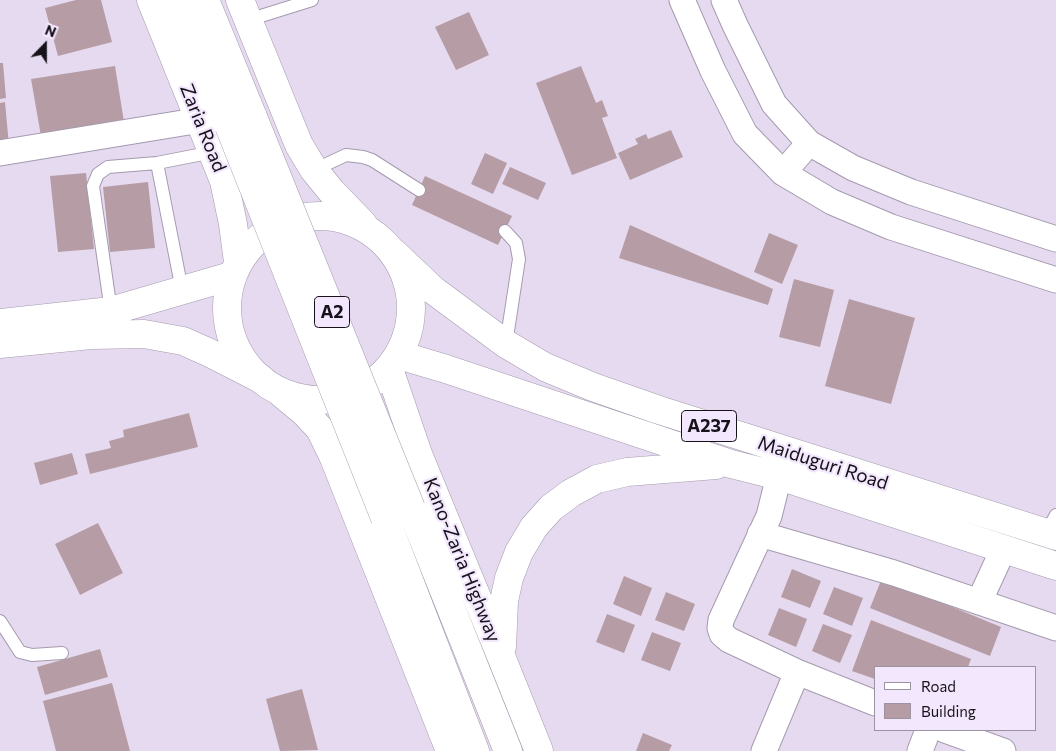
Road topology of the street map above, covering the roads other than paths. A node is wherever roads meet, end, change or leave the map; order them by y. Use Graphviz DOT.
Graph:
graph roads {
  1 [pos="151,0"];
  2 [pos="178,0"];
  3 [pos="205,0"];
  4 [pos="312,0"];
  5 [pos="682,0"];
  6 [pos="724,0"];
  7 [pos="244,10"];
  8 [pos="201,120"];
  9 [pos="241,122"];
  10 [pos="809,143"];
  11 [pos="213,152"];
  12 [pos="0,153"];
  13 [pos="157,163"];
  14 [pos="314,170"];
  15 [pos="782,173"];
  16 [pos="419,190"];
  17 [pos="367,229"];
  18 [pos="505,231"];
  19 [pos="1056,238"];
  20 [pos="394,253"];
  21 [pos="234,269"];
  22 [pos="1056,280"];
  23 [pos="182,290"];
  24 [pos="99,320"];
  25 [pos="0,323"];
  26 [pos="0,344"];
  27 [pos="506,344"];
  28 [pos="394,362"];
  29 [pos="268,384"];
  30 [pos="731,464"];
  31 [pos="779,476"];
  32 [pos="1053,528"];
  33 [pos="760,534"];
  34 [pos="1003,550"];
  35 [pos="1056,566"];
  36 [pos="979,602"];
  37 [pos="0,621"];
  38 [pos="1056,628"];
  39 [pos="62,653"];
  40 [pos="501,656"];
  41 [pos="797,672"];
  42 [pos="874,703"];
  43 [pos="928,731"];
  44 [pos="948,731"];
  45 [pos="450,751"];
  46 [pos="475,751"];
  47 [pos="508,751"];
  48 [pos="538,751"];
  49 [pos="764,751"];
  50 [pos="920,751"];
  51 [pos="1003,751"];
  1 -- 8 [label="main road, Zaria Road"];
  2 -- 9 [label="main road, A2"];
  3 -- 9 [label="main road, A2"];
  4 -- 7 [label="lane"];
  5 -- 15 [label="street"];
  6 -- 10 [label="street"];
  7 -- 14 [label="main road"];
  8 -- 11 [label="main road, Zaria Road"];
  8 -- 12 [label="street"];
  9 -- 46 [label="main road, A2, bridge"];
  9 -- 47 [label="main road, A2, bridge"];
  10 -- 15 [label="street"];
  10 -- 19 [label="street"];
  11 -- 13 [label="lane"];
  11 -- 21 [label="main road, Zaria Road"];
  13 -- 23 [label="lane"];
  13 -- 24 [label="lane"];
  14 -- 16 [label="lane"];
  14 -- 17 [label="main road"];
  15 -- 22 [label="street"];
  17 -- 20 [label="main road, Maiduguri Road"];
  17 -- 21 [label="main road"];
  18 -- 27 [label="lane"];
  20 -- 27 [label="main road, Maiduguri Road / A237"];
  20 -- 28 [label="main road"];
  21 -- 23 [label="main road"];
  21 -- 29 [label="main road"];
  23 -- 24 [label="main road"];
  24 -- 25 [label="main road"];
  24 -- 26 [label="main road"];
  24 -- 29 [label="main road"];
  27 -- 32 [label="main road, Maiduguri Road / A237"];
  28 -- 29 [label="main road"];
  28 -- 30 [label="main road, Maiduguri Road / A237"];
  28 -- 40 [label="main road, Kano-Zaria Highway"];
  29 -- 45 [label="main road"];
  30 -- 31 [label="main road, Maiduguri Road / A237"];
  30 -- 40 [label="main road"];
  31 -- 33 [label="street"];
  31 -- 34 [label="main road, Maiduguri Road / A237"];
  33 -- 36 [label="street"];
  33 -- 41 [label="street"];
  34 -- 35 [label="main road, Maiduguri Road / A237"];
  34 -- 36 [label="street"];
  36 -- 38 [label="street"];
  37 -- 39 [label="lane"];
  40 -- 48 [label="main road, Kano-Zaria Highway"];
  41 -- 42 [label="street"];
  41 -- 49 [label="street"];
  43 -- 50 [label="street"];
  44 -- 51 [label="street"];
}
